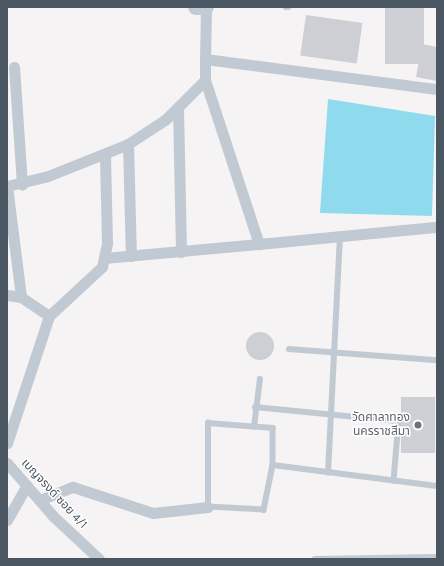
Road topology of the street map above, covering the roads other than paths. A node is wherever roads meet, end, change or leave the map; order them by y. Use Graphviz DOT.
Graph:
graph roads {
  1 [pos="203,7"];
  2 [pos="205,59"];
  3 [pos="14,67"];
  4 [pos="205,80"];
  5 [pos="437,89"];
  6 [pos="178,108"];
  7 [pos="128,144"];
  8 [pos="105,154"];
  9 [pos="22,185"];
  10 [pos="7,186"];
  11 [pos="437,227"];
  12 [pos="340,237"];
  13 [pos="258,244"];
  14 [pos="181,252"];
  15 [pos="131,256"];
  16 [pos="104,258"];
  17 [pos="7,295"];
  18 [pos="22,297"];
  19 [pos="49,316"];
  20 [pos="289,349"];
  21 [pos="333,354"];
  22 [pos="437,360"];
  23 [pos="260,379"];
  24 [pos="255,407"];
  25 [pos="330,414"];
  26 [pos="254,427"];
  27 [pos="7,443"];
  28 [pos="7,463"];
  29 [pos="273,465"];
  30 [pos="328,473"];
  31 [pos="394,481"];
  32 [pos="27,484"];
  33 [pos="437,486"];
  34 [pos="40,500"];
  35 [pos="208,507"];
  36 [pos="7,520"];
  37 [pos="437,557"];
  38 [pos="99,559"];
  39 [pos="315,559"];
  1 -- 2 [label="street"];
  2 -- 4 [label="street"];
  2 -- 5 [label="street"];
  3 -- 9 [label="street"];
  4 -- 6 [label="street"];
  4 -- 13 [label="street"];
  6 -- 7 [label="street"];
  6 -- 14 [label="street"];
  7 -- 8 [label="street"];
  7 -- 15 [label="street"];
  8 -- 9 [label="street"];
  8 -- 16 [label="street"];
  9 -- 10 [label="street"];
  10 -- 18 [label="street"];
  11 -- 12 [label="street"];
  12 -- 13 [label="street"];
  12 -- 21 [label="lane"];
  13 -- 14 [label="street"];
  14 -- 15 [label="street"];
  15 -- 16 [label="street"];
  16 -- 19 [label="street"];
  17 -- 18 [label="street"];
  18 -- 19 [label="street"];
  19 -- 27 [label="street"];
  20 -- 21 [label="lane"];
  21 -- 22 [label="lane"];
  21 -- 25 [label="lane"];
  23 -- 24 [label="lane"];
  24 -- 25 [label="lane"];
  24 -- 26 [label="lane"];
  25 -- 30 [label="lane"];
  25 -- 31 [label="lane"];
  26 -- 29 [label="lane"];
  26 -- 35 [label="lane"];
  28 -- 32 [label="street, เบญจรงด์ ซอย 4/1"];
  29 -- 30 [label="lane"];
  29 -- 35 [label="lane"];
  30 -- 31 [label="lane"];
  31 -- 33 [label="lane"];
  32 -- 34 [label="street, เบญจรงด์ ซอย 4/1"];
  32 -- 36 [label="street"];
  34 -- 35 [label="street"];
  34 -- 38 [label="street, เบญจรงด์ ซอย 4/1"];
  37 -- 39 [label="lane"];
}
